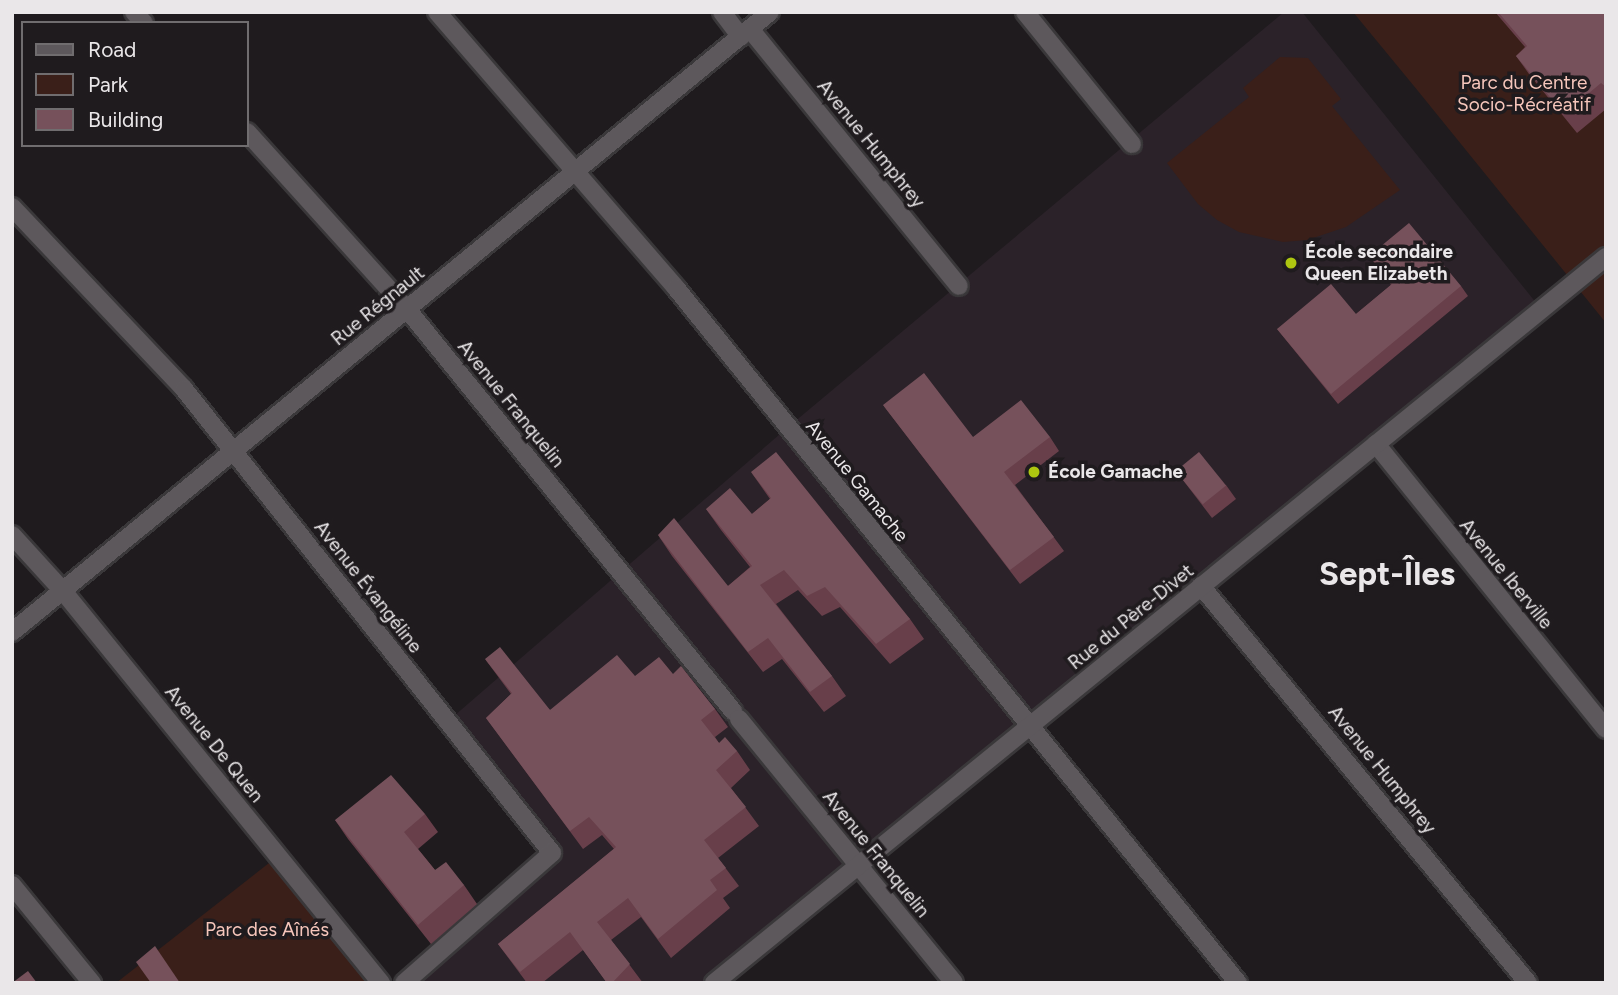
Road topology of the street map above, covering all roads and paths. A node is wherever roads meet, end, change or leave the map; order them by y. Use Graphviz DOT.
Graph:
graph roads {
  1 [pos="437,12"];
  2 [pos="722,12"];
  3 [pos="771,12"];
  4 [pos="1025,12"];
  5 [pos="746,33"];
  6 [pos="248,133"];
  7 [pos="1132,144"];
  8 [pos="577,170"];
  9 [pos="12,206"];
  10 [pos="1606,257"];
  11 [pos="959,286"];
  12 [pos="407,309"];
  13 [pos="1376,444"];
  14 [pos="234,451"];
  15 [pos="12,535"];
  16 [pos="1201,586"];
  17 [pos="63,591"];
  18 [pos="12,632"];
  19 [pos="1028,727"];
  20 [pos="1606,729"];
  21 [pos="859,865"];
  22 [pos="12,885"];
  23 [pos="92,983"];
  24 [pos="381,983"];
  25 [pos="404,983"];
  26 [pos="714,983"];
  27 [pos="954,983"];
  28 [pos="1238,983"];
  29 [pos="1528,983"];
  1 -- 8 [label="street, Avenue Gamache"];
  2 -- 5 [label="street, Avenue Humphrey"];
  3 -- 5 [label="street, Rue Régnault"];
  4 -- 7 [label="street"];
  5 -- 8 [label="street, Rue Régnault"];
  5 -- 11 [label="street, Avenue Humphrey"];
  6 -- 12 [label="street, Avenue Franquelin"];
  8 -- 12 [label="street, Rue Régnault"];
  8 -- 19 [label="street, Avenue Gamache"];
  9 -- 14 [label="street, Avenue Évangéline"];
  10 -- 13 [label="street, Rue du Père-Divet"];
  12 -- 14 [label="street, Rue Régnault"];
  12 -- 21 [label="street, Avenue Franquelin"];
  13 -- 16 [label="street, Rue du Père-Divet"];
  13 -- 20 [label="street, Avenue Iberville"];
  14 -- 17 [label="street, Rue Régnault"];
  14 -- 25 [label="street, Avenue Évangéline"];
  15 -- 17 [label="street, Avenue De Quen"];
  16 -- 19 [label="street, Rue du Père-Divet"];
  16 -- 29 [label="street, Avenue Humphrey"];
  17 -- 18 [label="street, Rue Régnault"];
  17 -- 24 [label="street, Avenue De Quen"];
  19 -- 21 [label="street, Rue du Père-Divet"];
  19 -- 28 [label="street, Avenue Gamache"];
  21 -- 26 [label="street, Rue du Père-Divet"];
  21 -- 27 [label="street, Avenue Franquelin"];
  22 -- 23 [label="street"];
}
